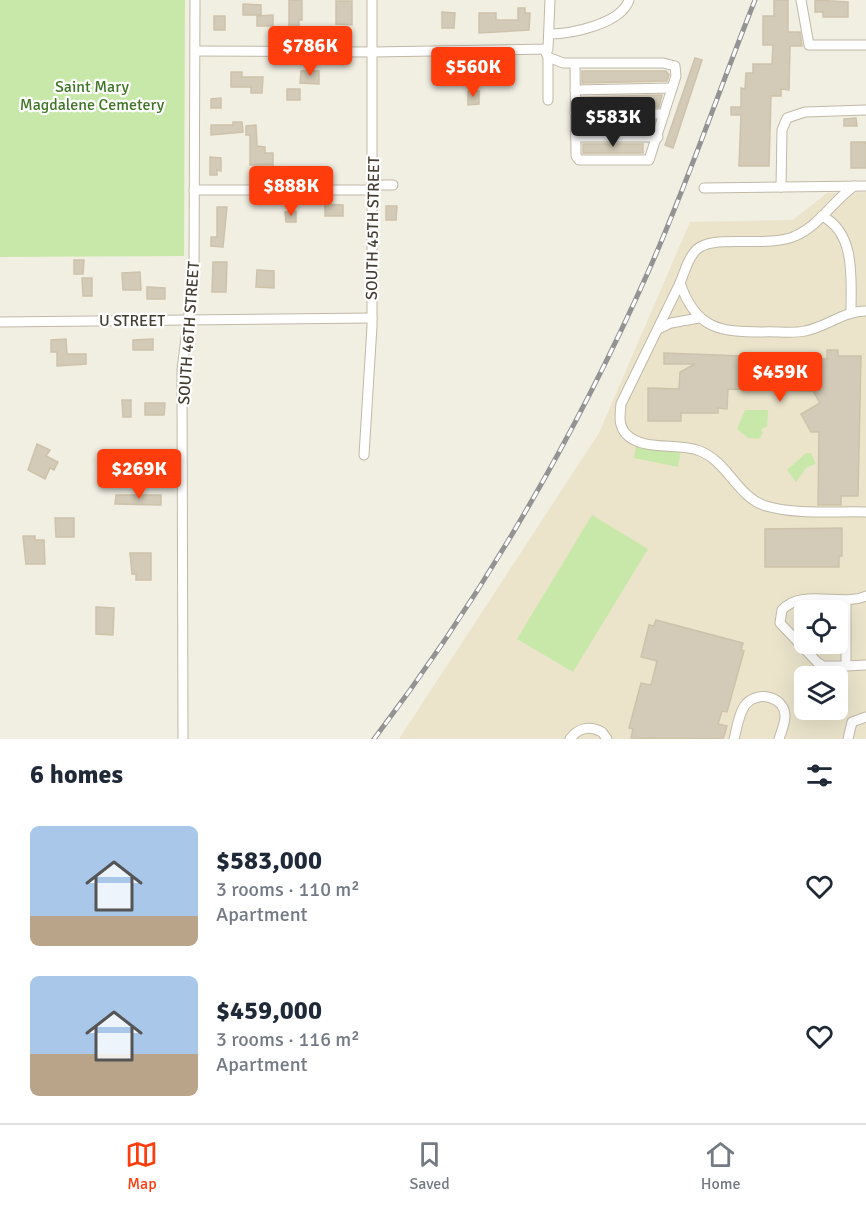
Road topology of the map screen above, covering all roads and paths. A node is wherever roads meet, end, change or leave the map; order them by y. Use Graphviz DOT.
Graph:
graph roads {
  1 [pos="195,0"];
  2 [pos="372,0"];
  3 [pos="550,0"];
  4 [pos="629,0"];
  5 [pos="801,0"];
  6 [pos="549,34"];
  7 [pos="866,45"];
  8 [pos="195,51"];
  9 [pos="372,52"];
  10 [pos="546,52"];
  11 [pos="574,63"];
  12 [pos="672,88"];
  13 [pos="575,90"];
  14 [pos="548,100"];
  15 [pos="866,110"];
  16 [pos="575,113"];
  17 [pos="664,114"];
  18 [pos="576,137"];
  19 [pos="658,137"];
  20 [pos="393,185"];
  21 [pos="854,186"];
  22 [pos="866,186"];
  23 [pos="781,187"];
  24 [pos="373,188"];
  25 [pos="704,188"];
  26 [pos="194,190"];
  27 [pos="822,216"];
  28 [pos="680,283"];
  29 [pos="851,311"];
  30 [pos="866,311"];
  31 [pos="372,318"];
  32 [pos="699,318"];
  33 [pos="188,320"];
  34 [pos="0,321"];
  35 [pos="658,329"];
  36 [pos="364,455"];
  37 [pos="866,512"];
  38 [pos="866,596"];
  39 [pos="848,600"];
  40 [pos="794,602"];
  41 [pos="794,640"];
  42 [pos="809,654"];
  43 [pos="846,654"];
  44 [pos="866,665"];
  45 [pos="823,666"];
  46 [pos="846,666"];
  47 [pos="866,717"];
  48 [pos="183,739"];
  49 [pos="570,739"];
  50 [pos="607,739"];
  51 [pos="734,739"];
  52 [pos="779,739"];
  53 [pos="848,739"];
  1 -- 8 [label="street, SOUTH 46TH STREET"];
  2 -- 9 [label="street, SOUTH 45TH STREET"];
  3 -- 6 [label="street"];
  4 -- 6 [label="street"];
  5 -- 7 [label="street"];
  6 -- 10 [label="street"];
  8 -- 9 [label="street"];
  8 -- 26 [label="street, SOUTH 46TH STREET"];
  9 -- 10 [label="street"];
  9 -- 24 [label="street, SOUTH 45TH STREET"];
  10 -- 11 [label="street"];
  10 -- 14 [label="street"];
  11 -- 12 [label="street"];
  11 -- 13 [label="street"];
  12 -- 13 [label="street"];
  12 -- 17 [label="street"];
  13 -- 16 [label="street"];
  15 -- 23 [label="street"];
  16 -- 17 [label="street"];
  16 -- 18 [label="street"];
  17 -- 19 [label="street"];
  18 -- 19 [label="street"];
  18 -- 19 [label="street"];
  20 -- 24 [label="street"];
  21 -- 22 [label="street"];
  21 -- 23 [label="street"];
  21 -- 27 [label="street"];
  23 -- 25 [label="street"];
  24 -- 26 [label="street"];
  24 -- 31 [label="street, SOUTH 45TH STREET"];
  26 -- 33 [label="street, SOUTH 46TH STREET"];
  27 -- 28 [label="street"];
  27 -- 29 [label="street"];
  28 -- 32 [label="street"];
  28 -- 35 [label="street"];
  29 -- 30 [label="street"];
  29 -- 32 [label="street"];
  31 -- 33 [label="street, U STREET"];
  31 -- 36 [label="street, SOUTH 45TH STREET"];
  32 -- 35 [label="street"];
  33 -- 34 [label="street, U STREET"];
  33 -- 48 [label="street, SOUTH 46TH STREET"];
  35 -- 37 [label="street"];
  38 -- 39 [label="street"];
  40 -- 41 [label="street"];
  42 -- 45 [label="street"];
  43 -- 46 [label="street"];
  44 -- 46 [label="street"];
  47 -- 53 [label="street"];
  49 -- 50 [label="street"];
  51 -- 52 [label="street"];
}
